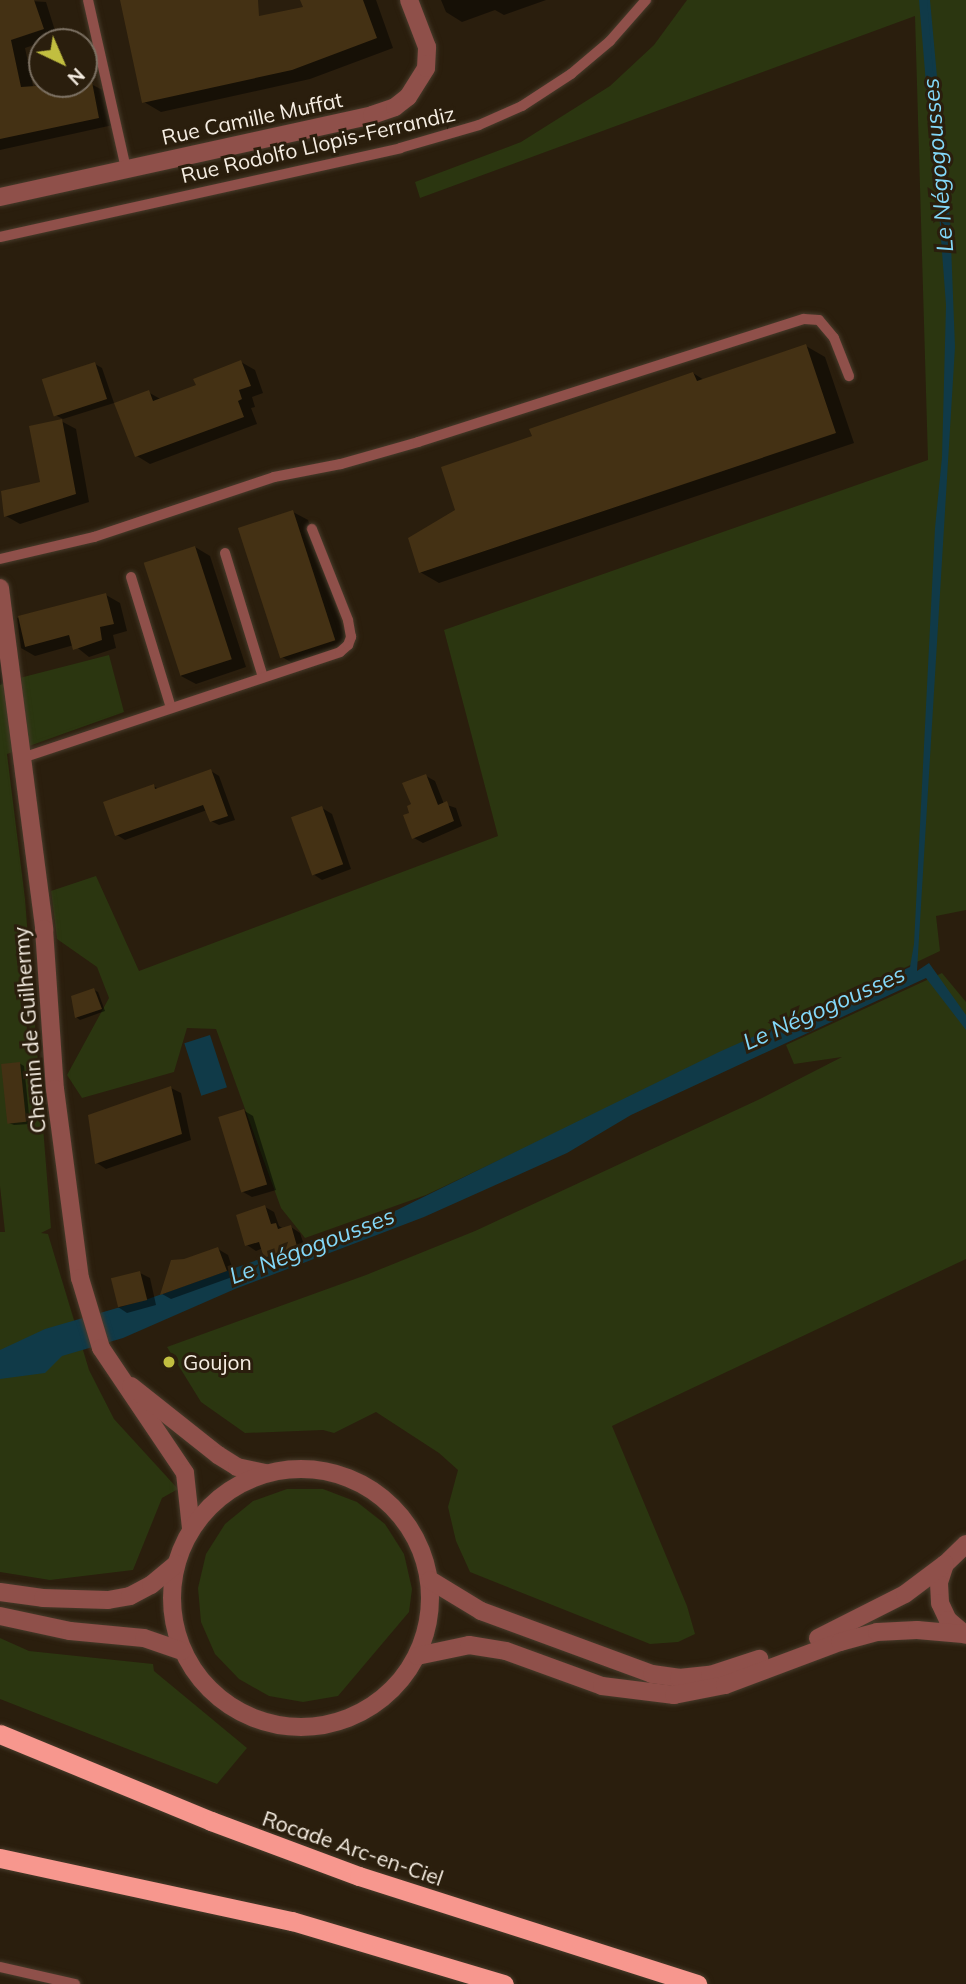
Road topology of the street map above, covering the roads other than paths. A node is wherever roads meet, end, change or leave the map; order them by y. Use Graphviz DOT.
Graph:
graph roads {
  1 [pos="88,0"];
  2 [pos="409,0"];
  3 [pos="646,0"];
  4 [pos="126,169"];
  5 [pos="0,197"];
  6 [pos="0,237"];
  7 [pos="849,376"];
  8 [pos="312,529"];
  9 [pos="225,553"];
  10 [pos="0,559"];
  11 [pos="131,577"];
  12 [pos="0,588"];
  13 [pos="263,677"];
  14 [pos="171,708"];
  15 [pos="22,758"];
  16 [pos="120,1377"];
  17 [pos="265,1473"];
  18 [pos="191,1528"];
  19 [pos="966,1544"];
  20 [pos="176,1564"];
  21 [pos="945,1564"];
  22 [pos="430,1580"];
  23 [pos="0,1592"];
  24 [pos="0,1616"];
  25 [pos="964,1634"];
  26 [pos="182,1651"];
  27 [pos="417,1656"];
  28 [pos="0,1734"];
  29 [pos="0,1857"];
  30 [pos="0,1967"];
  31 [pos="75,1984"];
  32 [pos="503,1984"];
  33 [pos="697,1984"];
  1 -- 4 [label="lane"];
  2 -- 4 [label="street, Rue Camille Muffat"];
  3 -- 6 [label="lane, Rue Rodolfo Llopis-Ferrandiz"];
  4 -- 5 [label="street, Rue Camille Muffat"];
  7 -- 10 [label="lane"];
  8 -- 13 [label="lane"];
  9 -- 13 [label="lane"];
  11 -- 14 [label="lane"];
  12 -- 15 [label="street, Chemin de Guilhermy"];
  13 -- 14 [label="lane"];
  14 -- 15 [label="lane"];
  15 -- 16 [label="street, Chemin de Guilhermy"];
  16 -- 17 [label="street, Chemin de Guilhermy"];
  16 -- 18 [label="street, Chemin de Guilhermy"];
  17 -- 18 [label="street"];
  17 -- 22 [label="street"];
  18 -- 20 [label="street"];
  19 -- 21 [label="street"];
  20 -- 23 [label="street"];
  20 -- 26 [label="street"];
  21 -- 22 [label="street"];
  21 -- 25 [label="street"];
  22 -- 27 [label="street"];
  24 -- 26 [label="street"];
  25 -- 27 [label="street"];
  26 -- 27 [label="street"];
  28 -- 33 [label="highway, Rocade Arc-en-Ciel"];
  29 -- 32 [label="highway"];
  30 -- 31 [label="lane"];
}
